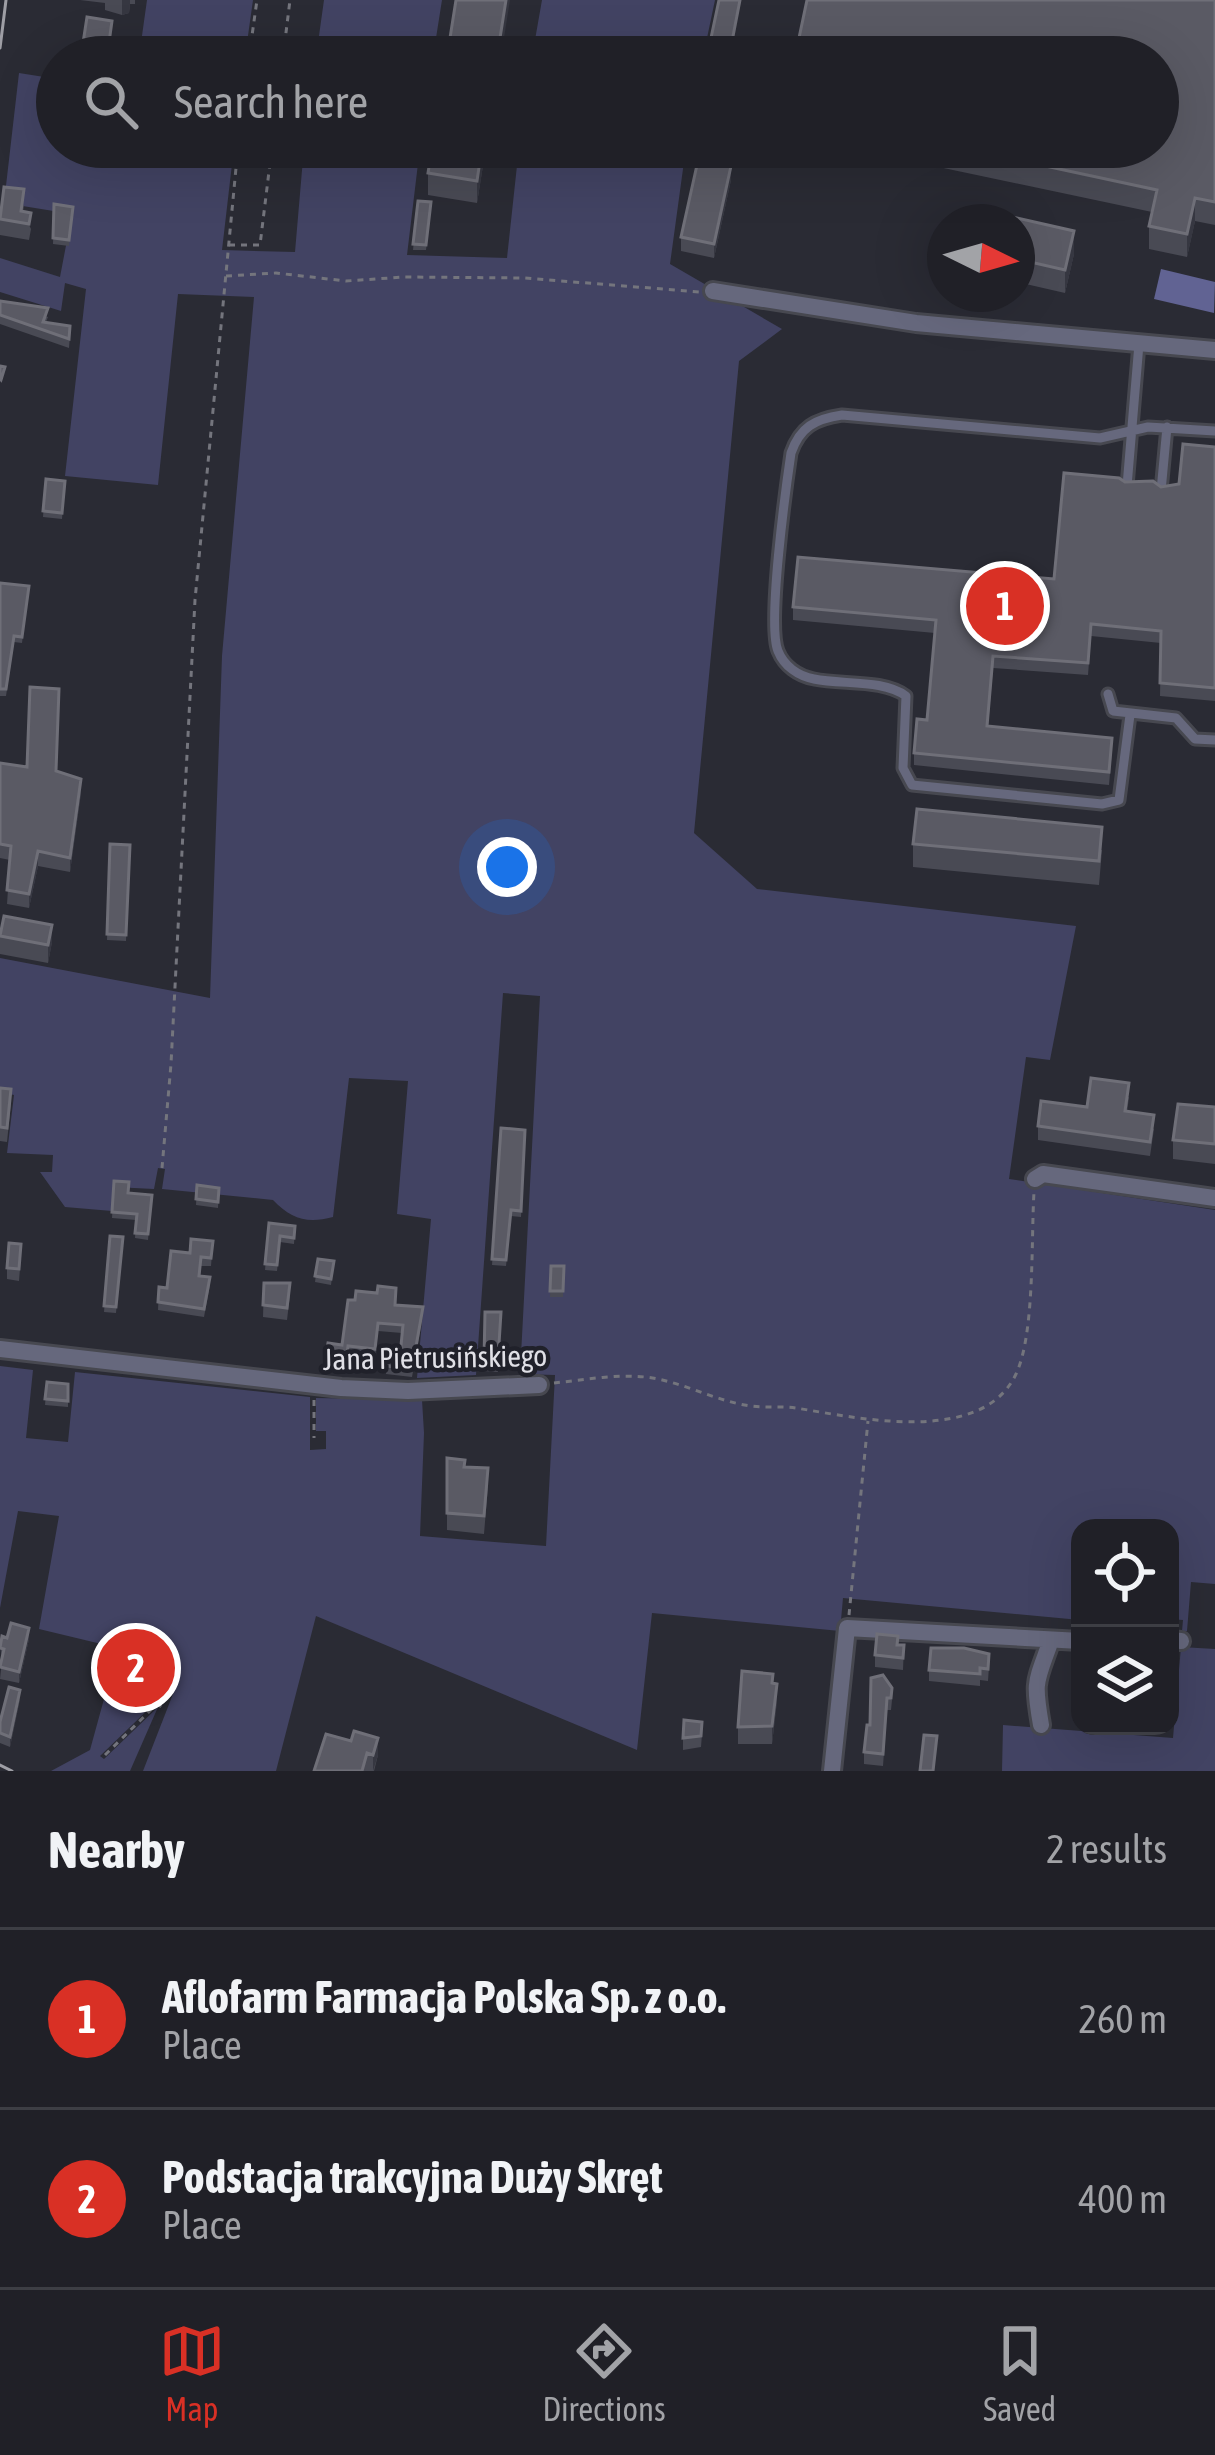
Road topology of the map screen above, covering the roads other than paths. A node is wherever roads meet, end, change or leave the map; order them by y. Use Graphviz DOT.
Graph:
graph roads {
  1 [pos="713,291"];
  2 [pos="1139,344"];
  3 [pos="1215,350"];
  4 [pos="1167,427"];
  5 [pos="1132,429"];
  6 [pos="1215,431"];
  7 [pos="1127,486"];
  8 [pos="1161,491"];
  9 [pos="1108,694"];
  10 [pos="1130,715"];
  11 [pos="1215,740"];
  12 [pos="1035,1179"];
  13 [pos="1215,1198"];
  14 [pos="0,1349"];
  15 [pos="539,1384"];
  16 [pos="1051,1640"];
  17 [pos="1071,1641"];
  18 [pos="1041,1725"];
  19 [pos="832,1771"];
  1 -- 2 [label="street"];
  2 -- 3 [label="street"];
  2 -- 5 [label="lane"];
  4 -- 5 [label="lane"];
  4 -- 6 [label="lane"];
  4 -- 8 [label="lane"];
  5 -- 7 [label="lane"];
  5 -- 10 [label="lane"];
  9 -- 10 [label="lane"];
  10 -- 11 [label="lane"];
  12 -- 13 [label="street"];
  14 -- 15 [label="street, Jana Pietrusińskiego"];
  16 -- 17 [label="street"];
  16 -- 18 [label="street"];
  16 -- 19 [label="street"];
}
